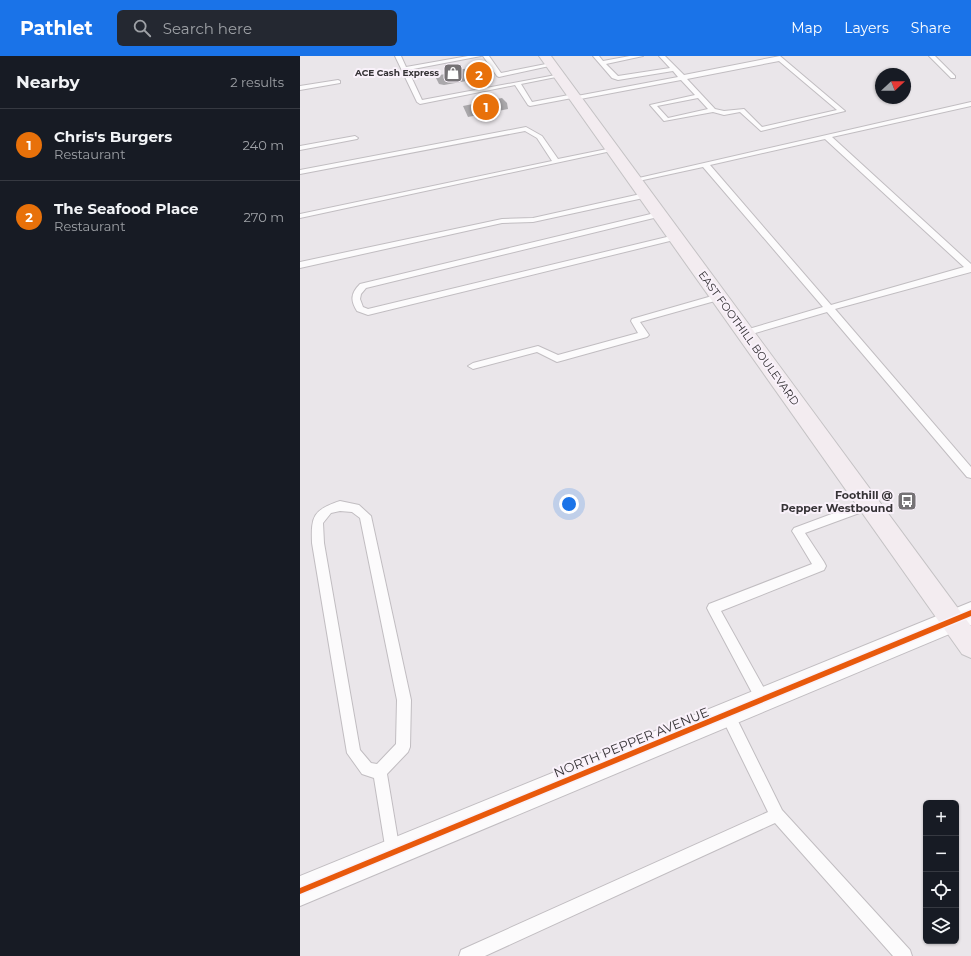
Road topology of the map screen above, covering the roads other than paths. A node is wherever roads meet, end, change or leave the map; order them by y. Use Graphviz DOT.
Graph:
graph roads {
  1 [pos="398,56"];
  2 [pos="478,56"];
  3 [pos="486,56"];
  4 [pos="596,56"];
  5 [pos="640,56"];
  6 [pos="662,56"];
  7 [pos="932,56"];
  8 [pos="779,57"];
  9 [pos="602,63"];
  10 [pos="551,65"];
  11 [pos="405,69"];
  12 [pos="674,69"];
  13 [pos="953,77"];
  14 [pos="682,78"];
  15 [pos="338,82"];
  16 [pos="517,83"];
  17 [pos="300,88"];
  18 [pos="699,96"];
  19 [pos="574,97"];
  20 [pos="971,104"];
  21 [pos="713,110"];
  22 [pos="826,136"];
  23 [pos="355,138"];
  24 [pos="300,148"];
  25 [pos="612,150"];
  26 [pos="556,162"];
  27 [pos="705,164"];
  28 [pos="300,172"];
  29 [pos="634,180"];
  30 [pos="645,195"];
  31 [pos="659,214"];
  32 [pos="300,216"];
  33 [pos="676,237"];
  34 [pos="300,265"];
  35 [pos="970,269"];
  36 [pos="719,298"];
  37 [pos="829,308"];
  38 [pos="745,333"];
  39 [pos="473,366"];
  40 [pos="971,474"];
  41 [pos="869,505"];
  42 [pos="962,617"];
  43 [pos="971,646"];
  44 [pos="763,699"];
  45 [pos="727,714"];
  46 [pos="380,772"];
  47 [pos="777,815"];
  48 [pos="393,852"];
  49 [pos="300,891"];
  50 [pos="467,956"];
  51 [pos="904,956"];
  1 -- 11 [label="lane"];
  2 -- 11 [label="lane"];
  3 -- 10 [label="lane"];
  4 -- 9 [label="lane"];
  5 -- 9 [label="lane"];
  6 -- 12 [label="lane"];
  7 -- 13 [label="lane"];
  8 -- 14 [label="lane"];
  8 -- 21 [label="lane"];
  9 -- 12 [label="lane"];
  10 -- 16 [label="lane"];
  10 -- 19 [label="main road, EAST FOOTHILL BOULEVARD"];
  11 -- 16 [label="lane"];
  12 -- 14 [label="lane"];
  14 -- 18 [label="lane"];
  14 -- 19 [label="lane"];
  15 -- 17 [label="lane"];
  16 -- 19 [label="lane"];
  18 -- 21 [label="lane"];
  18 -- 21 [label="lane"];
  19 -- 25 [label="main road, EAST FOOTHILL BOULEVARD"];
  20 -- 22 [label="lane"];
  22 -- 27 [label="lane"];
  22 -- 35 [label="lane"];
  23 -- 24 [label="lane"];
  25 -- 26 [label="lane"];
  25 -- 29 [label="main road, EAST FOOTHILL BOULEVARD"];
  26 -- 28 [label="lane"];
  26 -- 32 [label="lane"];
  27 -- 29 [label="lane"];
  27 -- 37 [label="lane"];
  29 -- 30 [label="main road, EAST FOOTHILL BOULEVARD"];
  30 -- 31 [label="main road, EAST FOOTHILL BOULEVARD"];
  30 -- 34 [label="lane"];
  31 -- 33 [label="main road, EAST FOOTHILL BOULEVARD"];
  31 -- 33 [label="lane"];
  33 -- 36 [label="main road, EAST FOOTHILL BOULEVARD"];
  35 -- 37 [label="lane"];
  36 -- 38 [label="main road, EAST FOOTHILL BOULEVARD"];
  36 -- 39 [label="lane"];
  37 -- 38 [label="lane"];
  37 -- 40 [label="lane"];
  38 -- 41 [label="main road, EAST FOOTHILL BOULEVARD"];
  41 -- 42 [label="main road, EAST FOOTHILL BOULEVARD"];
  41 -- 44 [label="lane"];
  42 -- 43 [label="main road, EAST FOOTHILL BOULEVARD"];
  42 -- 44 [label="main road, NORTH PEPPER AVENUE"];
  44 -- 45 [label="main road, NORTH PEPPER AVENUE"];
  45 -- 47 [label="lane"];
  45 -- 48 [label="main road, NORTH PEPPER AVENUE"];
  46 -- 46 [label="lane"];
  46 -- 48 [label="lane"];
  47 -- 50 [label="lane"];
  47 -- 51 [label="lane"];
  48 -- 49 [label="main road, NORTH PEPPER AVENUE"];
}
